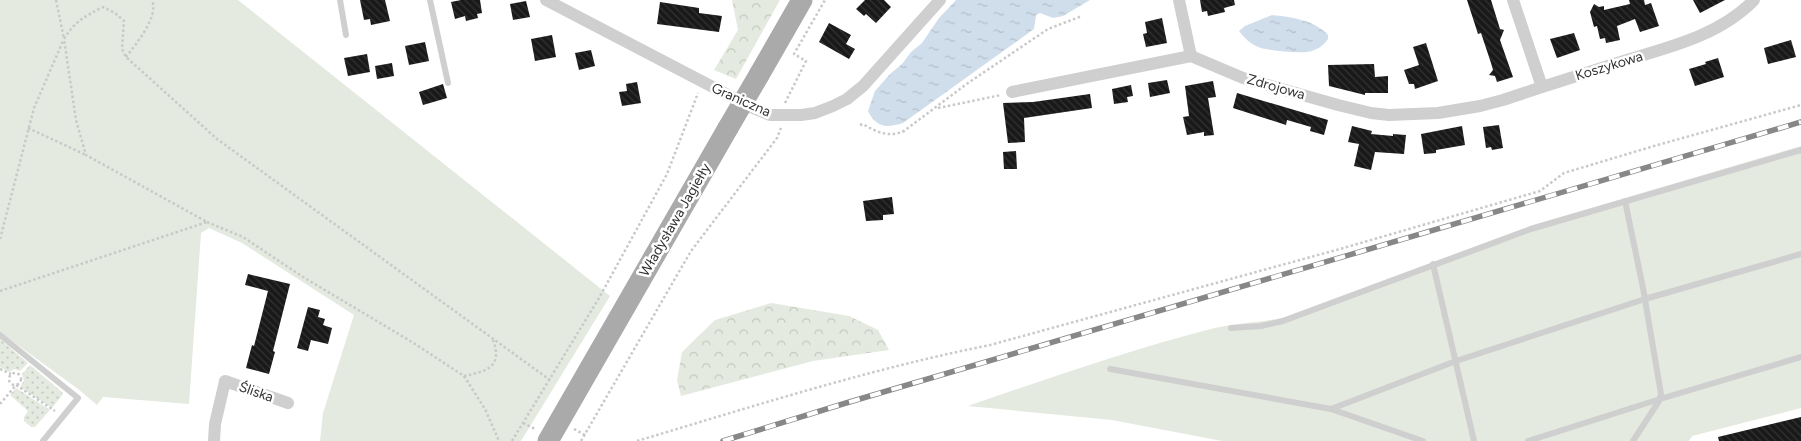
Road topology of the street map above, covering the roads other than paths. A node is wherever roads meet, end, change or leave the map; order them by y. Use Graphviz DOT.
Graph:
graph roads {
  1 [pos="340,0"];
  2 [pos="430,0"];
  3 [pos="546,0"];
  4 [pos="802,0"];
  5 [pos="940,0"];
  6 [pos="1180,0"];
  7 [pos="1513,0"];
  8 [pos="1754,0"];
  9 [pos="346,35"];
  10 [pos="1191,56"];
  11 [pos="448,83"];
  12 [pos="1542,87"];
  13 [pos="1012,92"];
  14 [pos="1801,150"];
  15 [pos="1625,201"];
  16 [pos="1801,254"];
  17 [pos="1433,264"];
  18 [pos="1645,299"];
  19 [pos="1231,328"];
  20 [pos="0,335"];
  21 [pos="1801,357"];
  22 [pos="1456,361"];
  23 [pos="1110,369"];
  24 [pos="1660,399"];
  25 [pos="288,403"];
  26 [pos="1331,409"];
  27 [pos="553,433"];
  28 [pos="44,441"];
  29 [pos="214,441"];
  30 [pos="1423,441"];
  31 [pos="1474,441"];
  32 [pos="1528,441"];
  33 [pos="1633,441"];
  1 -- 9 [label="lane"];
  2 -- 11 [label="lane"];
  3 -- 5 [label="street, Graniczna"];
  4 -- 27 [label="main road, Władysława Jagiełły, bridge"];
  6 -- 10 [label="street"];
  7 -- 12 [label="street"];
  8 -- 12 [label="street, Koszykowa"];
  10 -- 12 [label="street, Zdrojowa"];
  10 -- 13 [label="street"];
  14 -- 15 [label="lane"];
  15 -- 17 [label="lane"];
  15 -- 18 [label="lane"];
  16 -- 18 [label="lane"];
  17 -- 19 [label="lane"];
  17 -- 22 [label="lane"];
  18 -- 22 [label="lane"];
  18 -- 24 [label="lane"];
  20 -- 28 [label="lane"];
  21 -- 24 [label="lane"];
  22 -- 26 [label="lane"];
  22 -- 31 [label="lane"];
  23 -- 26 [label="lane"];
  24 -- 32 [label="lane"];
  24 -- 33 [label="lane"];
  25 -- 29 [label="street, Śliska"];
  26 -- 30 [label="lane"];
}
